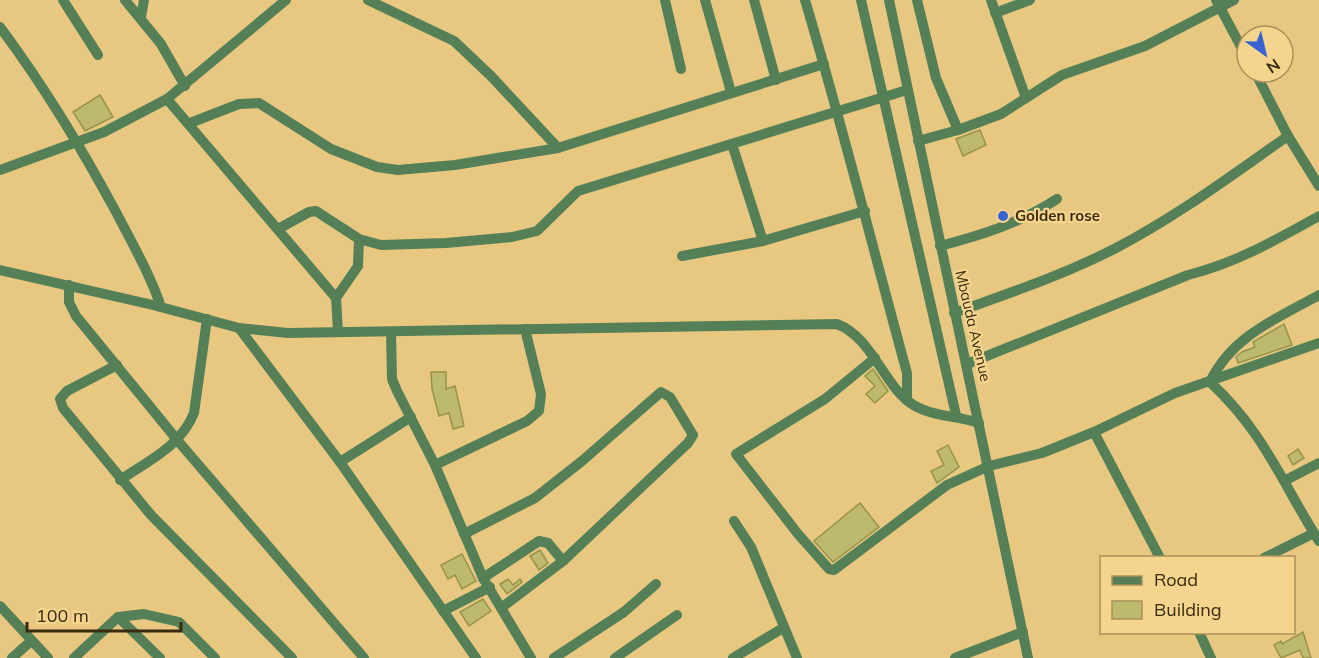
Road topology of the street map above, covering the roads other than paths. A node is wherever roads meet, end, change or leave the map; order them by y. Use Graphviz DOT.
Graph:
graph roads {
  1 [pos="63,0"];
  2 [pos="125,0"];
  3 [pos="144,0"];
  4 [pos="286,0"];
  5 [pos="368,0"];
  6 [pos="665,0"];
  7 [pos="705,0"];
  8 [pos="754,0"];
  9 [pos="806,0"];
  10 [pos="861,0"];
  11 [pos="889,0"];
  12 [pos="917,0"];
  13 [pos="991,0"];
  14 [pos="1030,0"];
  15 [pos="1234,0"];
  16 [pos="1218,4"];
  17 [pos="995,13"];
  18 [pos="141,17"];
  19 [pos="0,27"];
  20 [pos="1235,36"];
  21 [pos="98,55"];
  22 [pos="824,64"];
  23 [pos="681,69"];
  24 [pos="776,80"];
  25 [pos="1261,84"];
  26 [pos="185,86"];
  27 [pos="907,90"];
  28 [pos="731,92"];
  29 [pos="883,97"];
  30 [pos="1026,98"];
  31 [pos="167,99"];
  32 [pos="839,111"];
  33 [pos="190,123"];
  34 [pos="958,130"];
  35 [pos="1288,136"];
  36 [pos="918,141"];
  37 [pos="78,142"];
  38 [pos="732,144"];
  39 [pos="558,148"];
  40 [pos="0,170"];
  41 [pos="1319,186"];
  42 [pos="1057,199"];
  43 [pos="865,211"];
  44 [pos="1319,216"];
  45 [pos="278,229"];
  46 [pos="359,239"];
  47 [pos="763,241"];
  48 [pos="940,246"];
  49 [pos="682,256"];
  50 [pos="0,270"];
  51 [pos="69,285"];
  52 [pos="1319,295"];
  53 [pos="336,298"];
  54 [pos="161,307"];
  55 [pos="954,313"];
  56 [pos="207,320"];
  57 [pos="238,328"];
  58 [pos="525,329"];
  59 [pos="338,332"];
  60 [pos="391,332"];
  61 [pos="1319,344"];
  62 [pos="875,358"];
  63 [pos="967,364"];
  64 [pos="117,365"];
  65 [pos="1210,382"];
  66 [pos="907,400"];
  67 [pos="956,416"];
  68 [pos="411,417"];
  69 [pos="979,423"];
  70 [pos="1094,432"];
  71 [pos="177,441"];
  72 [pos="340,462"];
  73 [pos="1319,463"];
  74 [pos="435,465"];
  75 [pos="989,466"];
  76 [pos="120,480"];
  77 [pos="1286,480"];
  78 [pos="734,521"];
  79 [pos="464,534"];
  80 [pos="1316,537"];
  81 [pos="1160,556"];
  82 [pos="1269,556"];
  83 [pos="563,561"];
  84 [pos="486,582"];
  85 [pos="656,584"];
  86 [pos="0,606"];
  87 [pos="501,608"];
  88 [pos="443,611"];
  89 [pos="677,615"];
  90 [pos="118,617"];
  91 [pos="783,628"];
  92 [pos="1023,633"];
  93 [pos="1199,634"];
  94 [pos="31,641"];
  95 [pos="469,656"];
  96 [pos="12,658"];
  97 [pos="48,658"];
  98 [pos="74,658"];
  99 [pos="160,658"];
  100 [pos="215,658"];
  101 [pos="292,658"];
  102 [pos="364,658"];
  103 [pos="531,658"];
  104 [pos="554,658"];
  105 [pos="615,658"];
  106 [pos="733,658"];
  107 [pos="797,658"];
  108 [pos="955,658"];
  109 [pos="1028,658"];
  110 [pos="1211,658"];
  1 -- 21 [label="street"];
  2 -- 18 [label="street"];
  3 -- 18 [label="street"];
  4 -- 26 [label="street"];
  5 -- 39 [label="street"];
  6 -- 23 [label="street"];
  7 -- 28 [label="street"];
  8 -- 24 [label="street"];
  9 -- 22 [label="street"];
  10 -- 29 [label="street"];
  11 -- 27 [label="street, Mbauda Avenue"];
  12 -- 34 [label="street"];
  13 -- 17 [label="street"];
  14 -- 17 [label="street"];
  15 -- 16 [label="street"];
  16 -- 20 [label="street"];
  16 -- 30 [label="street"];
  17 -- 30 [label="street"];
  18 -- 26 [label="street"];
  19 -- 37 [label="street"];
  22 -- 24 [label="street"];
  22 -- 32 [label="street"];
  24 -- 28 [label="street"];
  25 -- 35 [label="street"];
  26 -- 31 [label="street"];
  27 -- 29 [label="street"];
  27 -- 36 [label="street, Mbauda Avenue"];
  28 -- 39 [label="street"];
  29 -- 32 [label="street"];
  29 -- 67 [label="street"];
  30 -- 34 [label="street"];
  31 -- 33 [label="street"];
  31 -- 37 [label="street"];
  32 -- 38 [label="street"];
  32 -- 43 [label="street"];
  33 -- 39 [label="street"];
  33 -- 45 [label="street"];
  34 -- 36 [label="street"];
  35 -- 41 [label="street"];
  35 -- 55 [label="street"];
  36 -- 48 [label="street, Mbauda Avenue"];
  37 -- 40 [label="street"];
  37 -- 54 [label="street"];
  38 -- 46 [label="street"];
  38 -- 47 [label="street"];
  42 -- 48 [label="street"];
  43 -- 47 [label="street"];
  43 -- 66 [label="street"];
  44 -- 63 [label="street"];
  45 -- 46 [label="street"];
  45 -- 53 [label="street"];
  46 -- 53 [label="street"];
  47 -- 49 [label="street"];
  48 -- 55 [label="street, Mbauda Avenue"];
  50 -- 51 [label="street"];
  51 -- 54 [label="street"];
  51 -- 64 [label="street"];
  52 -- 65 [label="street"];
  53 -- 59 [label="street"];
  54 -- 56 [label="street"];
  55 -- 63 [label="street, Mbauda Avenue"];
  56 -- 57 [label="street"];
  56 -- 71 [label="street"];
  57 -- 59 [label="street"];
  57 -- 72 [label="street"];
  58 -- 60 [label="street"];
  58 -- 62 [label="street"];
  58 -- 74 [label="street"];
  59 -- 60 [label="street"];
  60 -- 68 [label="street"];
  61 -- 65 [label="street"];
  62 -- 66 [label="street"];
  62 -- 75 [label="street"];
  63 -- 69 [label="street, Mbauda Avenue"];
  64 -- 71 [label="street"];
  64 -- 76 [label="street"];
  65 -- 70 [label="street"];
  65 -- 77 [label="street"];
  66 -- 67 [label="street"];
  67 -- 69 [label="street"];
  68 -- 72 [label="street"];
  68 -- 74 [label="street"];
  69 -- 75 [label="street, Mbauda Avenue"];
  70 -- 75 [label="street"];
  70 -- 81 [label="street"];
  71 -- 76 [label="street"];
  71 -- 102 [label="street"];
  72 -- 88 [label="street"];
  73 -- 77 [label="street"];
  74 -- 79 [label="street"];
  75 -- 92 [label="street, Mbauda Avenue"];
  76 -- 101 [label="street"];
  77 -- 80 [label="street"];
  78 -- 91 [label="street"];
  79 -- 83 [label="street"];
  79 -- 84 [label="street"];
  80 -- 82 [label="street"];
  83 -- 84 [label="street"];
  83 -- 87 [label="street"];
  84 -- 87 [label="street"];
  84 -- 88 [label="street"];
  85 -- 104 [label="street"];
  86 -- 94 [label="street"];
  87 -- 103 [label="street"];
  88 -- 95 [label="street"];
  89 -- 105 [label="street"];
  90 -- 98 [label="street"];
  90 -- 99 [label="street"];
  90 -- 100 [label="street"];
  91 -- 106 [label="street"];
  91 -- 107 [label="street"];
  92 -- 108 [label="street"];
  92 -- 109 [label="street, Mbauda Avenue"];
  93 -- 110 [label="street"];
  94 -- 96 [label="street"];
  94 -- 97 [label="street"];
}
